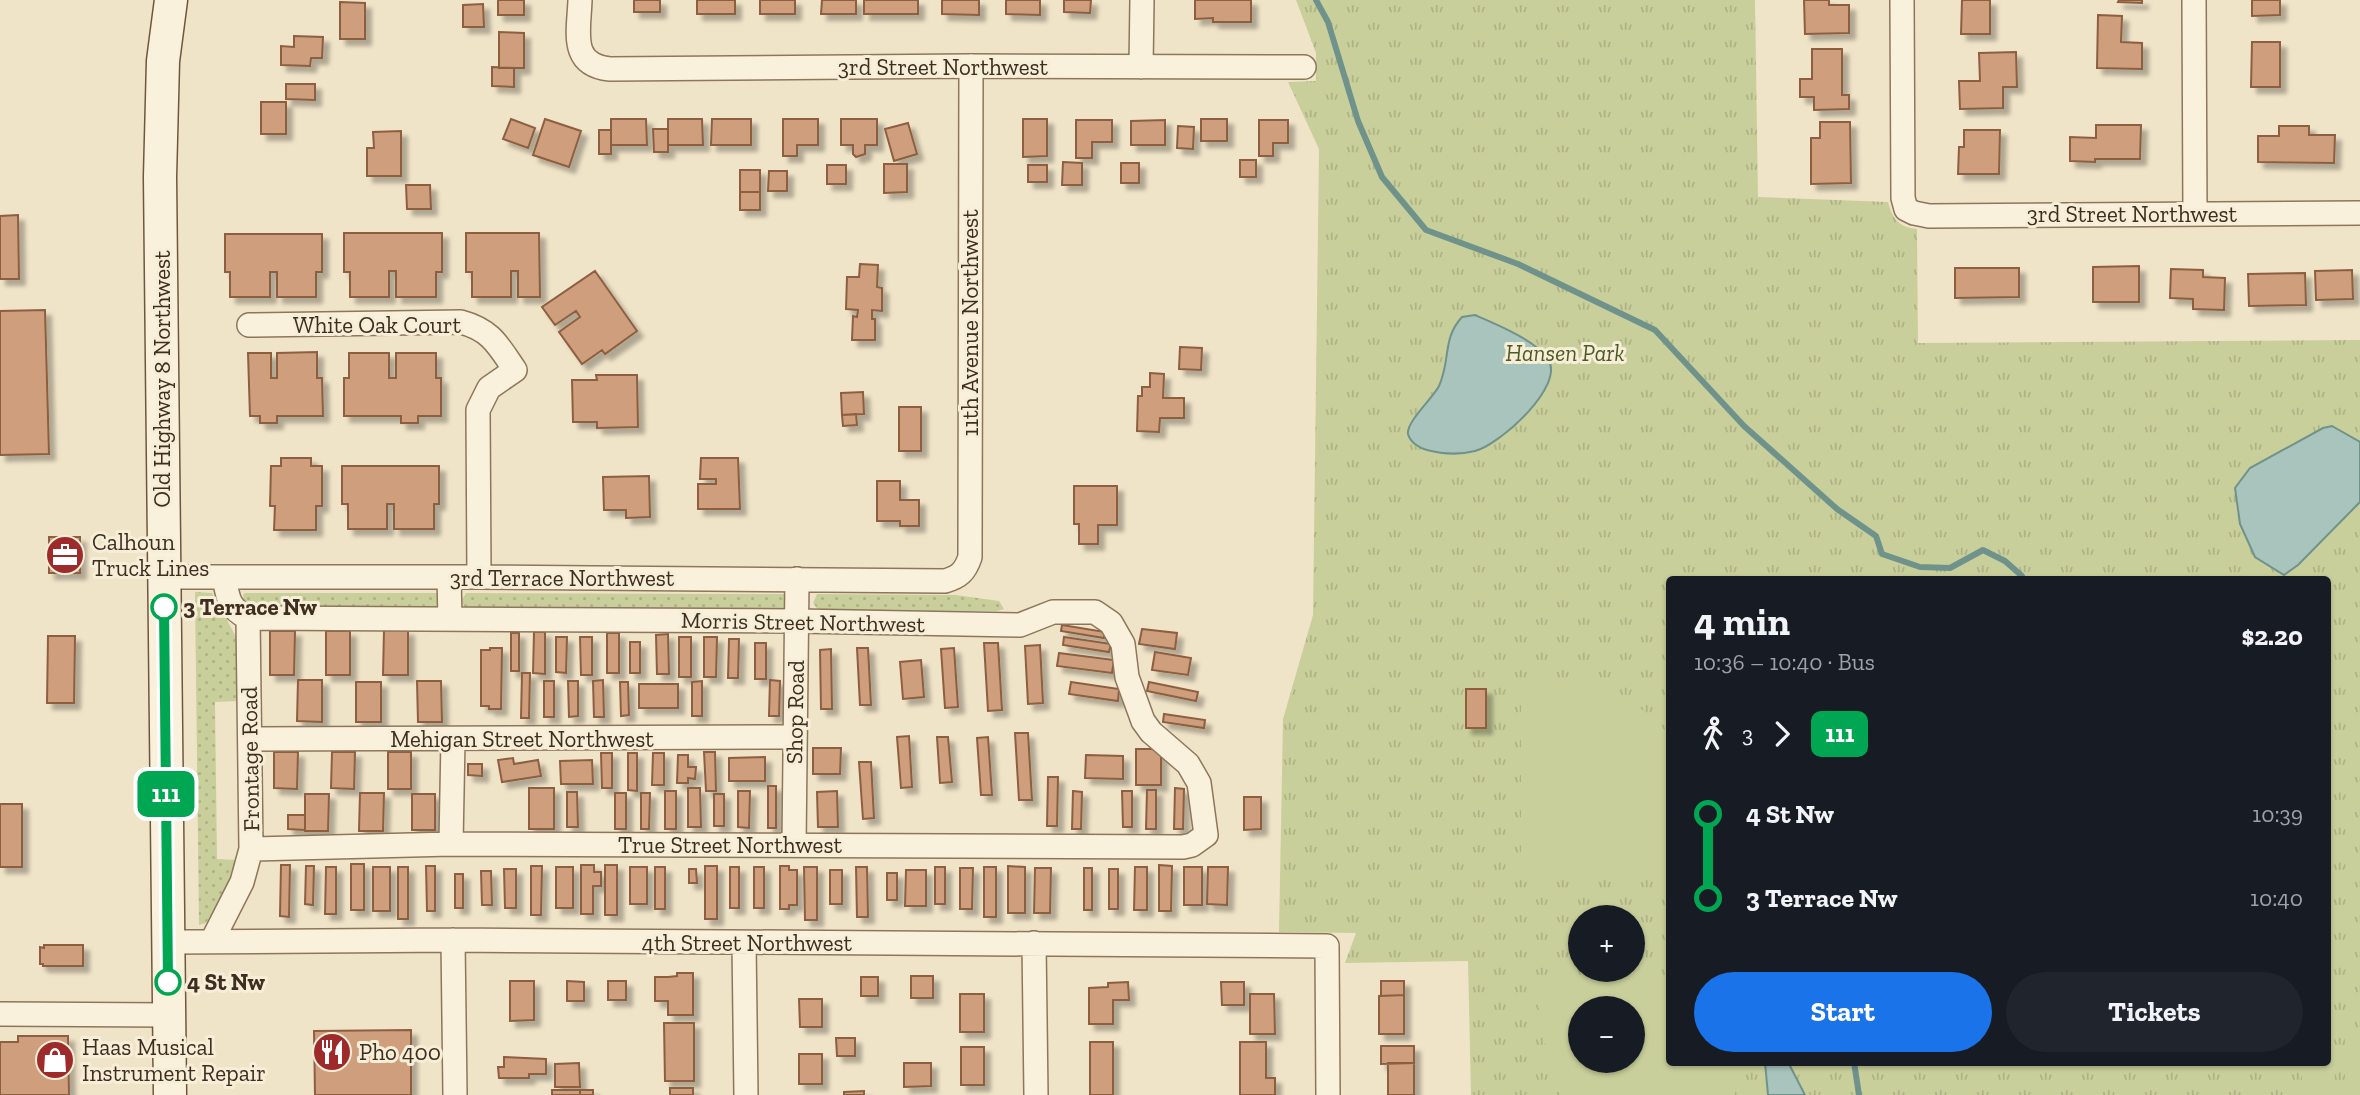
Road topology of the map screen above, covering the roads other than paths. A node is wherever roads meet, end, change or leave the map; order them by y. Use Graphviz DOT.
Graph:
graph roads {
  1 [pos="171,0"];
  2 [pos="580,0"];
  3 [pos="1142,0"];
  4 [pos="1902,0"];
  5 [pos="2194,0"];
  6 [pos="971,66"];
  7 [pos="1141,68"];
  8 [pos="1304,68"];
  9 [pos="2360,213"];
  10 [pos="2195,214"];
  11 [pos="249,325"];
  12 [pos="959,576"];
  13 [pos="479,577"];
  14 [pos="164,578"];
  15 [pos="224,578"];
  16 [pos="449,578"];
  17 [pos="797,579"];
  18 [pos="248,618"];
  19 [pos="450,619"];
  20 [pos="797,621"];
  21 [pos="794,737"];
  22 [pos="251,739"];
  23 [pos="453,740"];
  24 [pos="1206,835"];
  25 [pos="451,844"];
  26 [pos="794,845"];
  27 [pos="251,849"];
  28 [pos="453,940"];
  29 [pos="212,941"];
  30 [pos="167,942"];
  31 [pos="744,943"];
  32 [pos="1034,943"];
  33 [pos="0,1014"];
  34 [pos="168,1015"];
  35 [pos="170,1095"];
  36 [pos="455,1095"];
  37 [pos="746,1095"];
  38 [pos="1036,1095"];
  39 [pos="1328,1095"];
  1 -- 14 [label="street, Old Highway 8 Northwest"];
  2 -- 6 [label="street, 3rd Street Northwest"];
  3 -- 7 [label="street"];
  4 -- 10 [label="street, 3rd Street Northwest"];
  5 -- 10 [label="street"];
  6 -- 7 [label="street, 3rd Street Northwest"];
  6 -- 12 [label="street, 11th Avenue Northwest"];
  7 -- 8 [label="street, 3rd Street Northwest"];
  9 -- 10 [label="street, 3rd Street Northwest"];
  11 -- 13 [label="street, White Oak Court"];
  12 -- 17 [label="street, 3rd Terrace Northwest"];
  13 -- 16 [label="street, 3rd Terrace Northwest"];
  13 -- 17 [label="street, 3rd Terrace Northwest"];
  14 -- 15 [label="street, 3rd Terrace Northwest"];
  14 -- 30 [label="street, Old Highway 8 Northwest"];
  15 -- 16 [label="street, 3rd Terrace Northwest"];
  15 -- 18 [label="street"];
  16 -- 19 [label="street"];
  17 -- 20 [label="street, Shop Road"];
  18 -- 19 [label="street, Morris Street Northwest"];
  18 -- 22 [label="street, Frontage Road"];
  19 -- 20 [label="street, Morris Street Northwest"];
  20 -- 21 [label="street, Shop Road"];
  20 -- 24 [label="street, Morris Street Northwest"];
  21 -- 23 [label="street, Mehigan Street Northwest"];
  21 -- 26 [label="street, Shop Road"];
  22 -- 23 [label="street, Mehigan Street Northwest"];
  22 -- 27 [label="street, Frontage Road"];
  23 -- 25 [label="street"];
  24 -- 26 [label="street, True Street Northwest"];
  25 -- 26 [label="street, True Street Northwest"];
  25 -- 27 [label="street, True Street Northwest"];
  27 -- 29 [label="street, Frontage Road"];
  28 -- 29 [label="street, 4th Street Northwest"];
  28 -- 31 [label="street, 4th Street Northwest"];
  28 -- 36 [label="street"];
  29 -- 30 [label="street, 4th Street Northwest"];
  30 -- 34 [label="street, Old Highway 8 Northwest"];
  31 -- 32 [label="street, 4th Street Northwest"];
  31 -- 37 [label="street"];
  32 -- 38 [label="street"];
  32 -- 39 [label="street, 4th Street Northwest"];
  33 -- 34 [label="street"];
  34 -- 35 [label="street, Old Highway 8 Northwest"];
}
